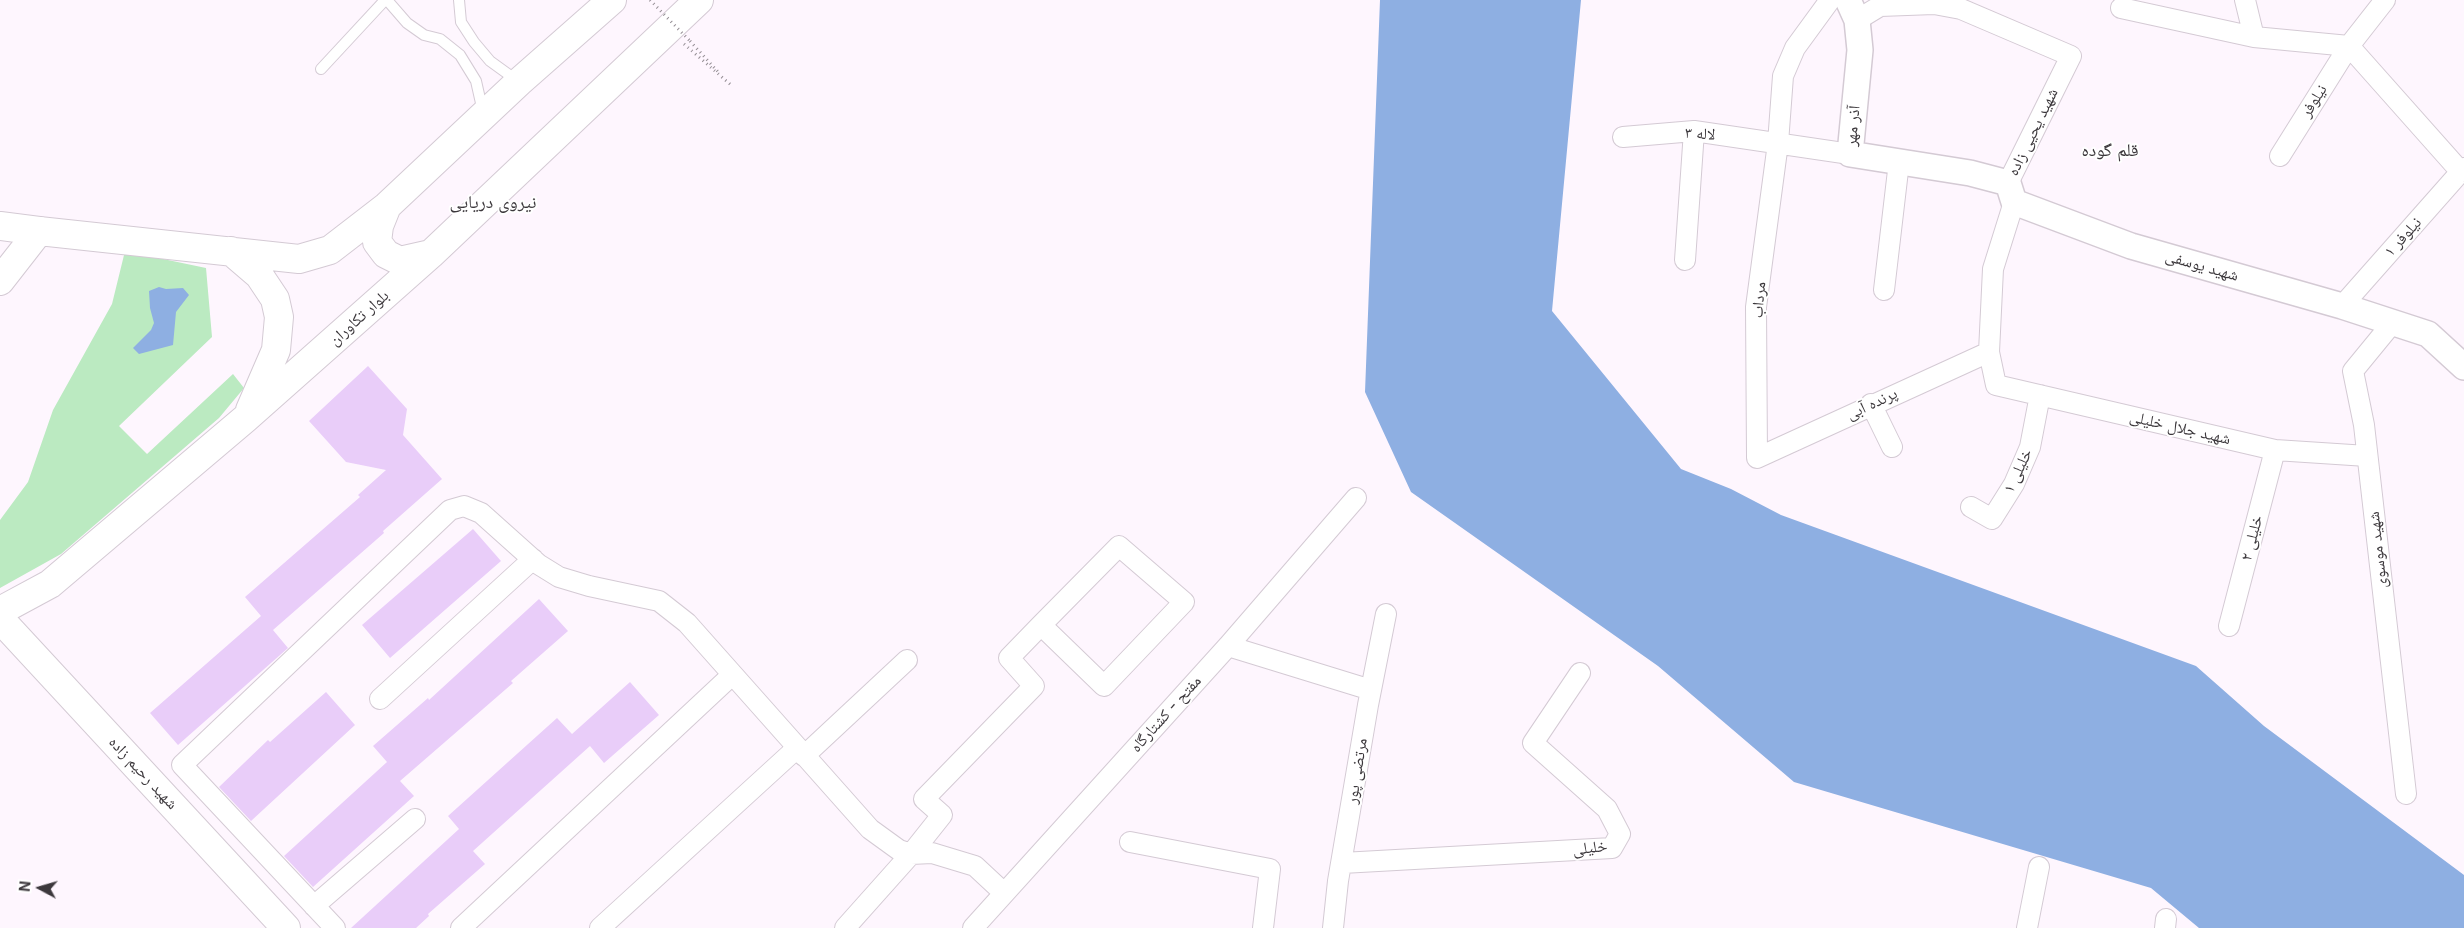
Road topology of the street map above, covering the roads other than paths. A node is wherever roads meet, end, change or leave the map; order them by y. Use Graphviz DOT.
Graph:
graph roads {
  1 [pos="386,0"];
  2 [pos="459,0"];
  3 [pos="612,0"];
  4 [pos="699,0"];
  5 [pos="1830,0"];
  6 [pos="2245,0"];
  7 [pos="2385,0"];
  8 [pos="2121,8"];
  9 [pos="1852,10"];
  10 [pos="2254,37"];
  11 [pos="2348,46"];
  12 [pos="321,69"];
  13 [pos="519,82"];
  14 [pos="483,115"];
  15 [pos="1694,130"];
  16 [pos="1623,137"];
  17 [pos="1778,143"];
  18 [pos="1850,154"];
  19 [pos="2280,156"];
  20 [pos="1899,162"];
  21 [pos="2462,170"];
  22 [pos="2011,192"];
  23 [pos="387,206"];
  24 [pos="0,226"];
  25 [pos="39,231"];
  26 [pos="231,251"];
  27 [pos="432,254"];
  28 [pos="1685,260"];
  29 [pos="0,281"];
  30 [pos="1884,290"];
  31 [pos="2342,306"];
  32 [pos="2394,321"];
  33 [pos="1989,352"];
  34 [pos="2464,366"];
  35 [pos="1996,385"];
  36 [pos="2040,395"];
  37 [pos="1871,404"];
  38 [pos="246,418"];
  39 [pos="1892,448"];
  40 [pos="2275,450"];
  41 [pos="2367,456"];
  42 [pos="1757,458"];
  43 [pos="1356,498"];
  44 [pos="1971,506"];
  45 [pos="533,559"];
  46 [pos="0,611"];
  47 [pos="1386,614"];
  48 [pos="0,619"];
  49 [pos="1041,625"];
  50 [pos="2229,626"];
  51 [pos="1228,646"];
  52 [pos="907,660"];
  53 [pos="1580,673"];
  54 [pos="732,675"];
  55 [pos="1371,690"];
  56 [pos="380,699"];
  57 [pos="800,752"];
  58 [pos="2406,794"];
  59 [pos="414,819"];
  60 [pos="1130,842"];
  61 [pos="911,854"];
  62 [pos="1342,863"];
  63 [pos="2039,868"];
  64 [pos="1004,893"];
  65 [pos="314,906"];
  66 [pos="286,928"];
  67 [pos="335,928"];
  68 [pos="461,928"];
  69 [pos="600,928"];
  70 [pos="845,928"];
  71 [pos="973,928"];
  72 [pos="1263,928"];
  73 [pos="1333,928"];
  74 [pos="2027,928"];
  1 -- 12 [label="lane"];
  1 -- 14 [label="lane"];
  2 -- 13 [label="lane"];
  3 -- 13 [label="main road"];
  4 -- 27 [label="main road, بلوار تکاوران"];
  5 -- 17 [label="street, مرداب"];
  6 -- 10 [label="street"];
  7 -- 11 [label="street, نیلوفر"];
  8 -- 10 [label="street"];
  9 -- 18 [label="street, آذر مهر"];
  9 -- 22 [label="street, شهید یحیی زاده"];
  10 -- 11 [label="street"];
  11 -- 19 [label="street, نیلوفر"];
  11 -- 21 [label="street"];
  13 -- 14 [label="main road"];
  14 -- 23 [label="main road"];
  15 -- 16 [label="street, لاله ۳"];
  15 -- 17 [label="street, لاله ۳"];
  15 -- 28 [label="street"];
  17 -- 18 [label="street, لاله ۳"];
  17 -- 42 [label="street, مرداب"];
  18 -- 20 [label="street, آذر مهر"];
  20 -- 22 [label="street, آذر مهر"];
  20 -- 30 [label="street"];
  21 -- 31 [label="street, نیلوفر ۱"];
  22 -- 31 [label="street, شهید یوسفی"];
  22 -- 33 [label="street, شهید یحیی زاده"];
  23 -- 26 [label="main road"];
  23 -- 27 [label="main road"];
  24 -- 25 [label="main road"];
  25 -- 26 [label="main road"];
  25 -- 29 [label="main road"];
  26 -- 38 [label="main road"];
  27 -- 38 [label="main road, بلوار تکاوران"];
  31 -- 32 [label="street, شهید یوسفی"];
  32 -- 34 [label="street, شهید یوسفی"];
  32 -- 41 [label="street, شهید موسوی"];
  33 -- 35 [label="street, شهید یحیی زاده"];
  33 -- 37 [label="street, پرنده آبی"];
  35 -- 36 [label="street, شهید جلال خلیلی"];
  36 -- 40 [label="street, شهید جلال خلیلی"];
  36 -- 44 [label="street, خلیلی ۱"];
  37 -- 39 [label="street"];
  37 -- 42 [label="street, پرنده آبی"];
  38 -- 46 [label="main road, بلوار تکاوران"];
  40 -- 41 [label="street, شهید جلال خلیلی"];
  40 -- 50 [label="street, خلیلی ۲"];
  41 -- 58 [label="street, شهید موسوی"];
  43 -- 51 [label="street, مفتح - کشتارگاه"];
  45 -- 54 [label="street"];
  45 -- 56 [label="street"];
  45 -- 65 [label="street"];
  47 -- 55 [label="street, مرتضی پور"];
  48 -- 66 [label="main road, شهید رحیم زاده"];
  49 -- 49 [label="street"];
  49 -- 61 [label="street"];
  51 -- 55 [label="street"];
  51 -- 64 [label="street, مفتح - کشتارگاه"];
  52 -- 57 [label="street"];
  53 -- 62 [label="street, خلیلی"];
  54 -- 57 [label="street"];
  54 -- 68 [label="street"];
  55 -- 62 [label="street, مرتضی پور"];
  57 -- 61 [label="street"];
  57 -- 69 [label="street"];
  59 -- 65 [label="street"];
  60 -- 72 [label="street"];
  61 -- 64 [label="street"];
  61 -- 70 [label="street"];
  62 -- 73 [label="street, مرتضی پور"];
  63 -- 74 [label="street"];
  64 -- 71 [label="street, مفتح - کشتارگاه"];
  65 -- 67 [label="street"];
}
